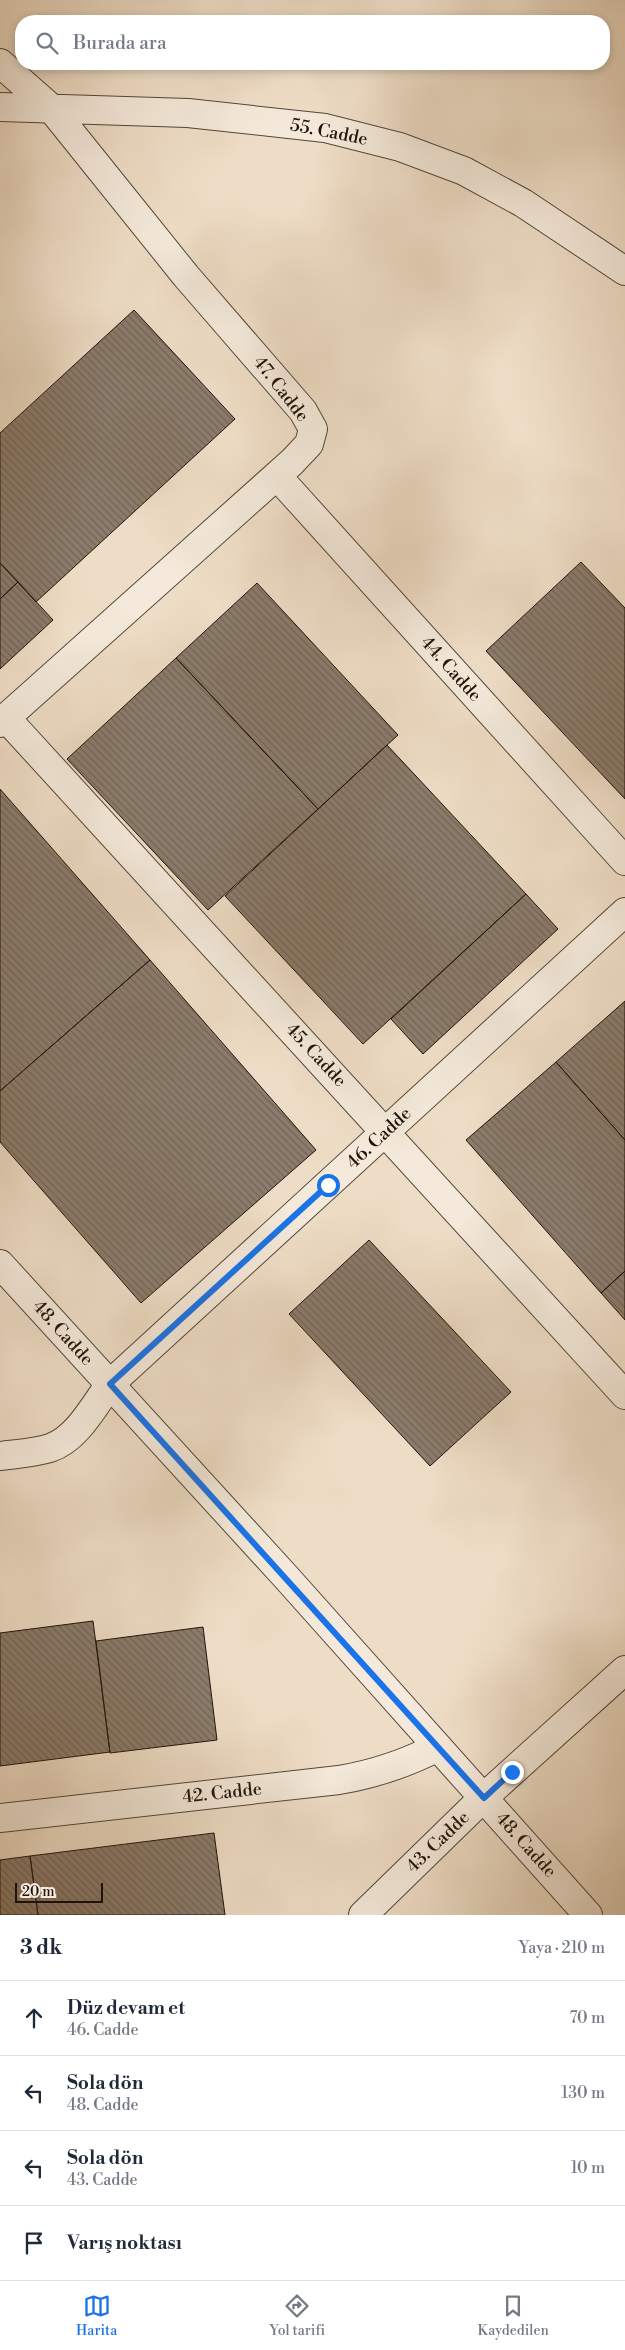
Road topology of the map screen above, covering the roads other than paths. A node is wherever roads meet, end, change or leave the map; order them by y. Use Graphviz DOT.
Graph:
graph roads {
  1 [pos="0,63"];
  2 [pos="0,107"];
  3 [pos="51,108"];
  4 [pos="625,271"];
  5 [pos="277,476"];
  6 [pos="3,720"];
  7 [pos="625,861"];
  8 [pos="625,912"];
  9 [pos="387,1132"];
  10 [pos="0,1264"];
  11 [pos="110,1384"];
  12 [pos="625,1395"];
  13 [pos="0,1456"];
  14 [pos="625,1670"];
  15 [pos="438,1747"];
  16 [pos="484,1798"];
  17 [pos="0,1818"];
  18 [pos="363,1915"];
  19 [pos="588,1915"];
  1 -- 3 [label="street, 47. Cadde"];
  2 -- 3 [label="street, 55. Cadde"];
  3 -- 4 [label="street, 55. Cadde"];
  3 -- 5 [label="street, 47. Cadde"];
  5 -- 6 [label="street, 47. Cadde"];
  5 -- 7 [label="street, 44. Cadde"];
  6 -- 9 [label="street, 45. Cadde"];
  8 -- 9 [label="street, 46. Cadde"];
  9 -- 11 [label="street, 46. Cadde"];
  9 -- 12 [label="street, 45. Cadde"];
  10 -- 11 [label="street, 48. Cadde"];
  11 -- 13 [label="street, 46. Cadde"];
  11 -- 15 [label="street, 48. Cadde"];
  14 -- 16 [label="street, 43. Cadde"];
  15 -- 16 [label="street, 48. Cadde"];
  15 -- 17 [label="street, 42. Cadde"];
  16 -- 18 [label="street, 43. Cadde"];
  16 -- 19 [label="street, 48. Cadde"];
}
